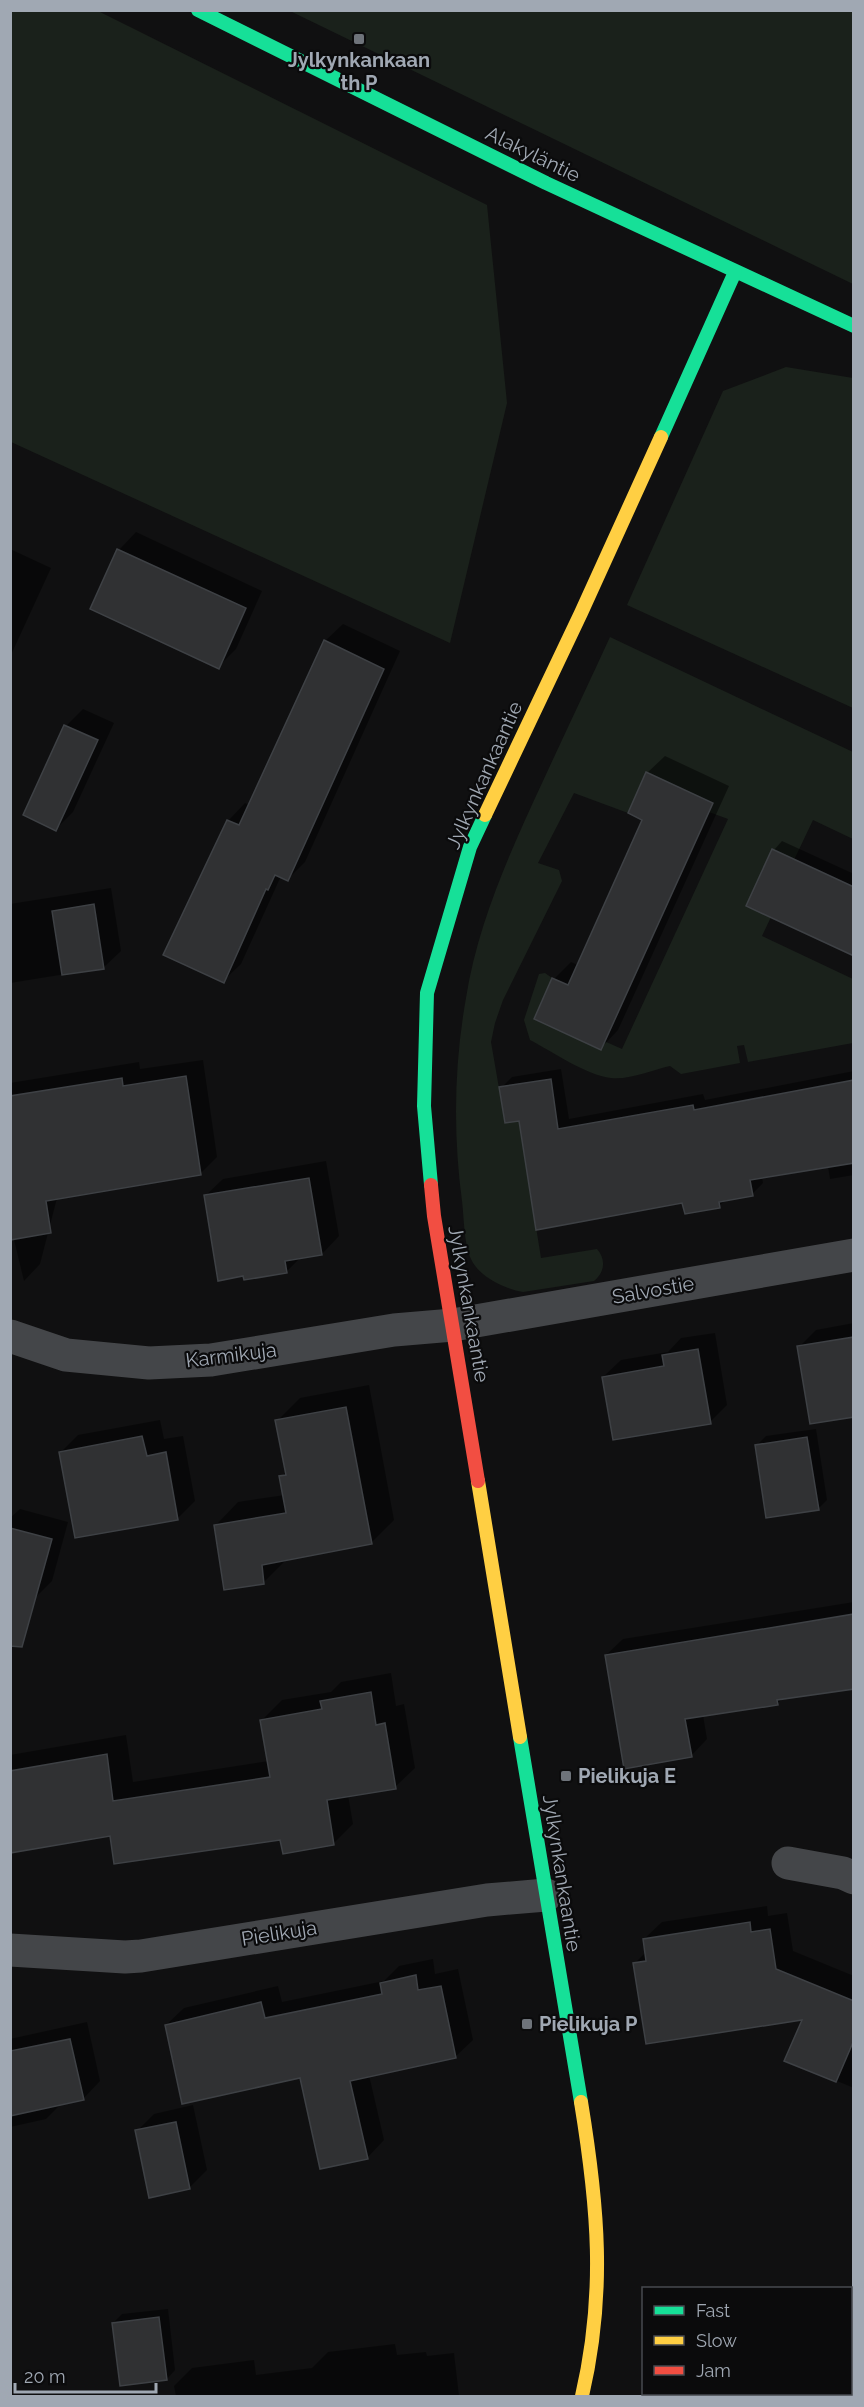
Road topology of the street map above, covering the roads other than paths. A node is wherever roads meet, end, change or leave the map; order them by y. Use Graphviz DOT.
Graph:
graph roads {
  1 [pos="198,10"];
  2 [pos="735,272"];
  3 [pos="854,326"];
  4 [pos="854,1256"];
  5 [pos="453,1325"];
  6 [pos="10,1336"];
  7 [pos="788,1863"];
  8 [pos="854,1878"];
  9 [pos="546,1895"];
  10 [pos="10,1950"];
  11 [pos="582,2397"];
  1 -- 2 [label="street, Alakyläntie"];
  2 -- 3 [label="street, Alakyläntie"];
  2 -- 5 [label="street, Jylkynkankaantie"];
  4 -- 5 [label="street, Salvostie"];
  5 -- 6 [label="street, Karmikuja"];
  5 -- 9 [label="street, Jylkynkankaantie"];
  7 -- 8 [label="street"];
  9 -- 10 [label="street, Pielikuja"];
  9 -- 11 [label="street, Jylkynkankaantie"];
}
